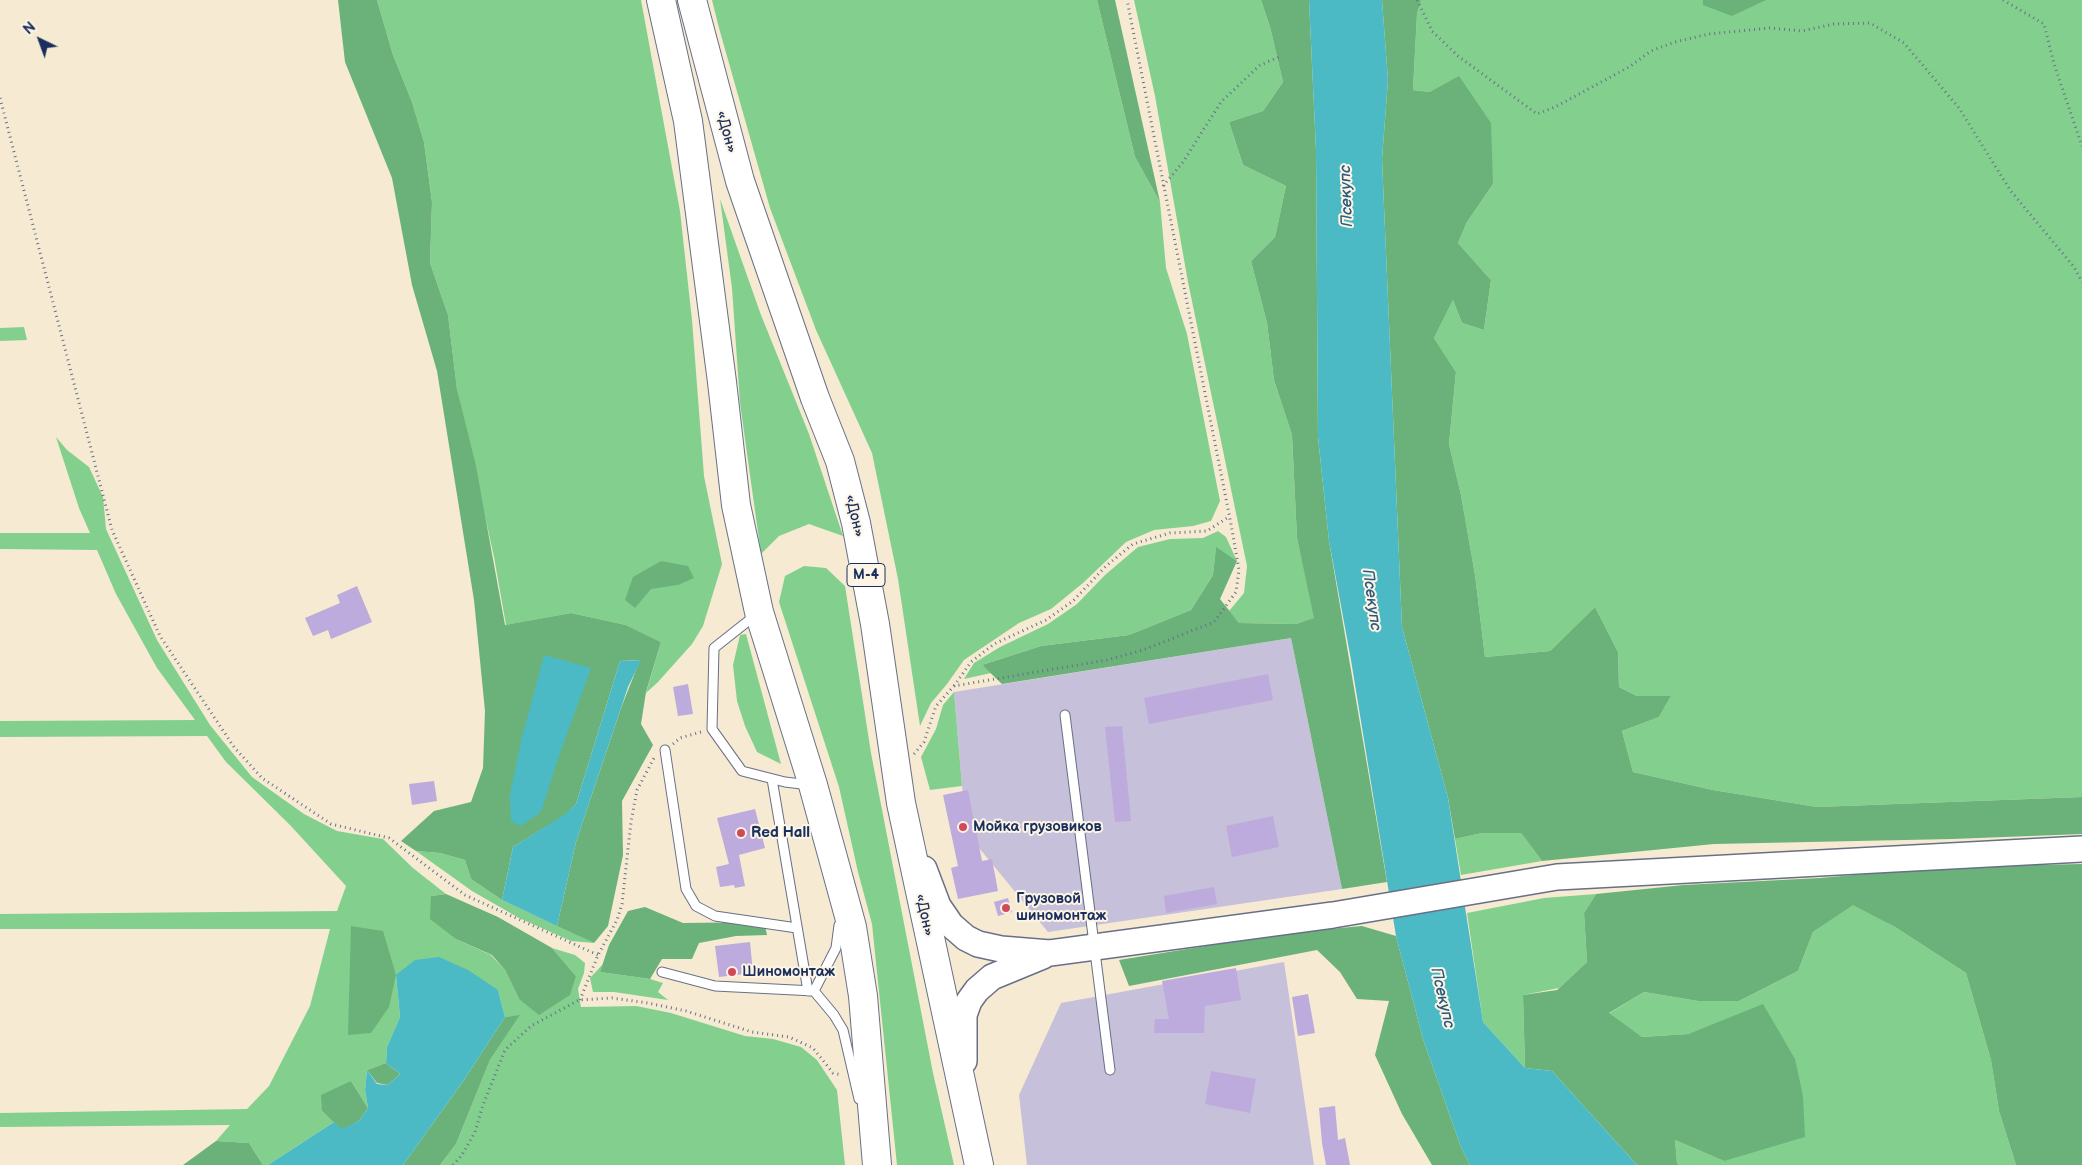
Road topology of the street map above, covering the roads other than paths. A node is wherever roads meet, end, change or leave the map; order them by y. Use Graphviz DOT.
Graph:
graph roads {
  1 [pos="661,0"];
  2 [pos="692,0"];
  3 [pos="759,612"];
  4 [pos="1065,715"];
  5 [pos="664,750"];
  6 [pos="772,779"];
  7 [pos="813,785"];
  8 [pos="901,803"];
  9 [pos="827,833"];
  10 [pos="2082,850"];
  11 [pos="797,928"];
  12 [pos="1095,947"];
  13 [pos="1050,953"];
  14 [pos="662,972"];
  15 [pos="811,991"];
  16 [pos="1110,1070"];
  17 [pos="966,1114"];
  18 [pos="876,1165"];
  19 [pos="979,1165"];
  1 -- 3 [label="highway"];
  2 -- 8 [label="highway, «Дон» / М-4"];
  3 -- 6 [label="lane"];
  3 -- 7 [label="highway"];
  4 -- 12 [label="lane"];
  5 -- 11 [label="lane"];
  6 -- 7 [label="lane"];
  6 -- 11 [label="lane"];
  7 -- 9 [label="highway"];
  8 -- 13 [label="main road, М-4"];
  8 -- 17 [label="highway, «Дон» / М-4"];
  9 -- 15 [label="lane"];
  9 -- 18 [label="highway"];
  10 -- 12 [label="main road"];
  11 -- 15 [label="lane"];
  12 -- 13 [label="main road"];
  12 -- 16 [label="lane"];
  13 -- 17 [label="main road, М-4"];
  14 -- 15 [label="lane"];
  15 -- 18 [label="lane"];
  17 -- 19 [label="highway, «Дон» / М-4"];
}
